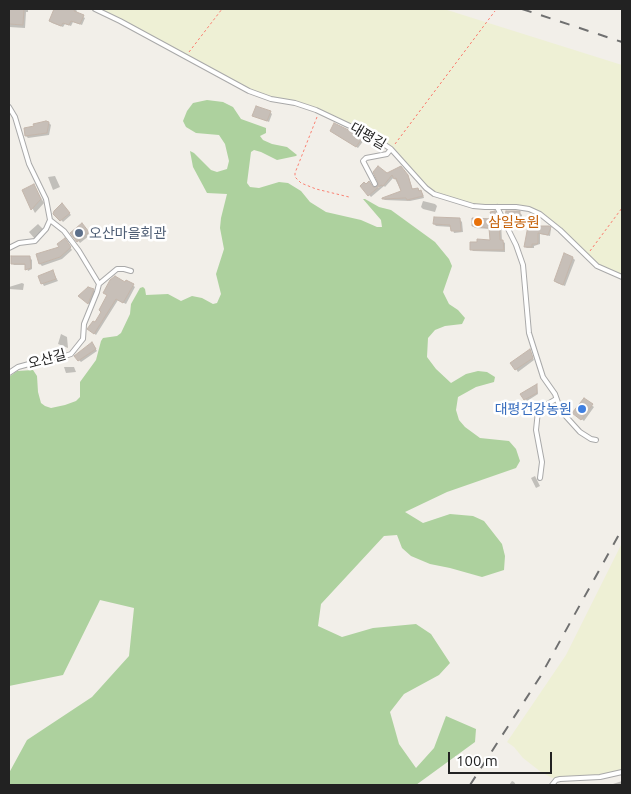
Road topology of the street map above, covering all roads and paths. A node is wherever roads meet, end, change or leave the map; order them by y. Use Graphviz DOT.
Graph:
graph roads {
  1 [pos="94,9"];
  2 [pos="222,9"];
  3 [pos="495,11"];
  4 [pos="185,57"];
  5 [pos="9,106"];
  6 [pos="319,111"];
  7 [pos="391,149"];
  8 [pos="375,184"];
  9 [pos="349,197"];
  10 [pos="497,207"];
  11 [pos="622,208"];
  12 [pos="50,220"];
  13 [pos="9,248"];
  14 [pos="586,256"];
  15 [pos="131,271"];
  16 [pos="622,276"];
  17 [pos="99,284"];
  18 [pos="9,373"];
  19 [pos="556,399"];
  20 [pos="596,440"];
  21 [pos="540,478"];
  22 [pos="622,772"];
  23 [pos="552,785"];
  1 -- 4 [label="lane, 대평길"];
  2 -- 4 [label="path"];
  3 -- 7 [label="path"];
  4 -- 6 [label="lane, 대평길"];
  5 -- 12 [label="lane"];
  6 -- 7 [label="lane, 대평길"];
  6 -- 9 [label="path"];
  7 -- 8 [label="lane"];
  7 -- 10 [label="lane, 대평길"];
  10 -- 14 [label="lane, 대평길"];
  10 -- 19 [label="lane"];
  11 -- 14 [label="path"];
  12 -- 13 [label="lane"];
  12 -- 17 [label="lane"];
  14 -- 16 [label="lane, 대평길"];
  15 -- 17 [label="lane"];
  17 -- 18 [label="lane, 오산길"];
  19 -- 20 [label="lane"];
  19 -- 21 [label="lane"];
  22 -- 23 [label="lane"];
}
